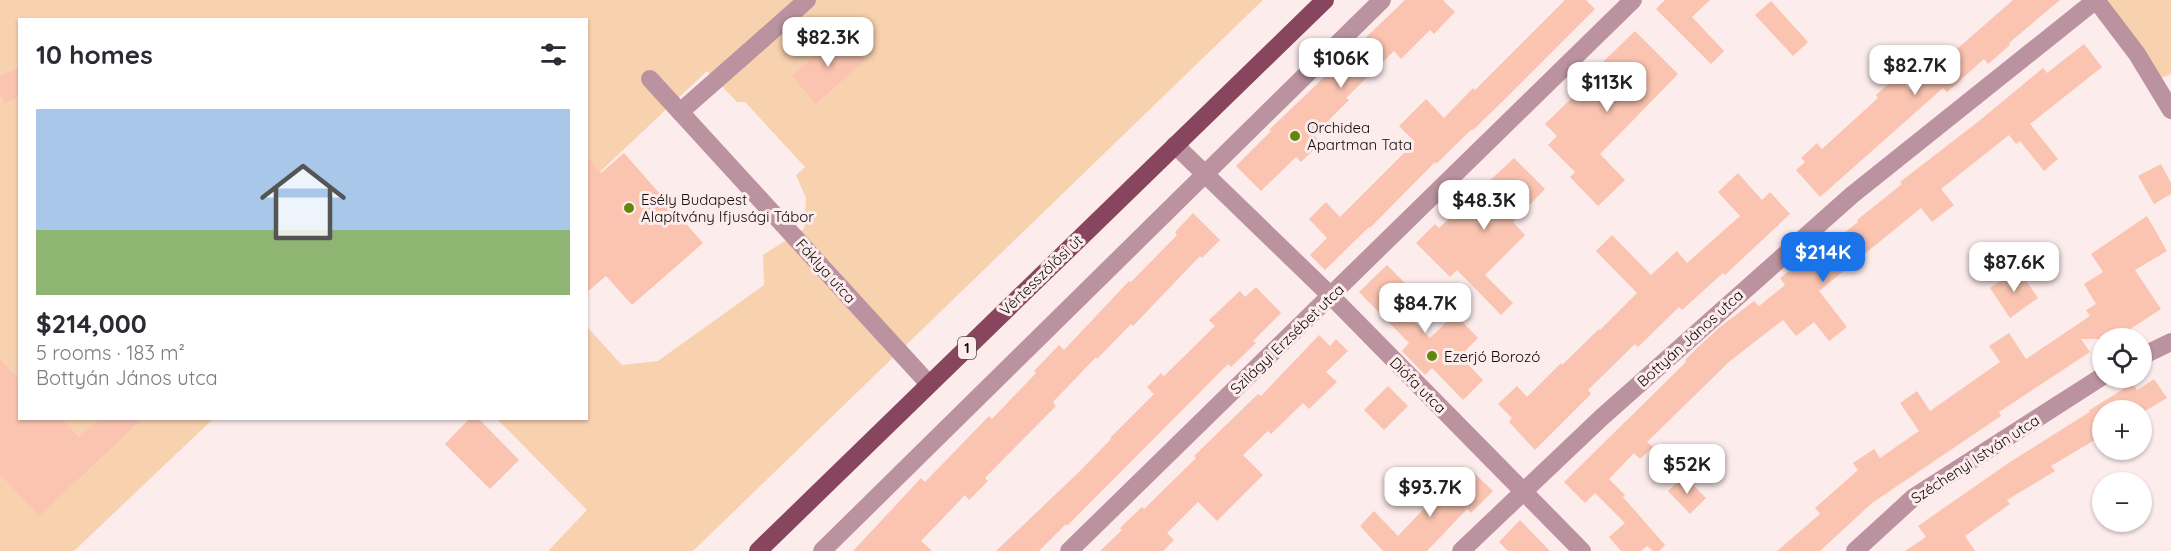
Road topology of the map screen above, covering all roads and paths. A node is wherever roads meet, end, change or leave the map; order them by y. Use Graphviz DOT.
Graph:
graph roads {
  1 [pos="807,0"];
  2 [pos="1325,0"];
  3 [pos="1382,0"];
  4 [pos="1633,0"];
  5 [pos="2096,0"];
  6 [pos="2171,74"];
  7 [pos="650,79"];
  8 [pos="2154,81"];
  9 [pos="2171,110"];
  10 [pos="680,112"];
  11 [pos="1175,145"];
  12 [pos="1206,174"];
  13 [pos="1331,297"];
  14 [pos="2171,342"];
  15 [pos="2152,351"];
  16 [pos="2092,383"];
  17 [pos="929,384"];
  18 [pos="1522,491"];
  19 [pos="758,551"];
  20 [pos="822,551"];
  21 [pos="1069,551"];
  22 [pos="1461,551"];
  23 [pos="1582,551"];
  24 [pos="1855,551"];
  1 -- 10 [label="street"];
  2 -- 11 [label="main road, Vértesszőlősi út / 1"];
  3 -- 12 [label="street"];
  4 -- 13 [label="street, Szilágyi Erzsébet utca"];
  5 -- 8 [label="street"];
  5 -- 18 [label="street, Bottyán János utca"];
  6 -- 8 [label="street"];
  7 -- 10 [label="street, Fáklya utca"];
  8 -- 9 [label="street"];
  10 -- 17 [label="street, Fáklya utca"];
  11 -- 12 [label="street, Diófa utca"];
  11 -- 17 [label="main road, Vértesszőlősi út / 1"];
  12 -- 13 [label="street, Diófa utca"];
  12 -- 20 [label="street"];
  13 -- 18 [label="street, Diófa utca"];
  13 -- 21 [label="street, Szilágyi Erzsébet utca"];
  14 -- 15 [label="street"];
  16 -- 24 [label="street, Széchenyi István utca"];
  17 -- 19 [label="main road, Vértesszőlősi út / 1"];
  18 -- 22 [label="street, Bottyán János utca"];
  18 -- 23 [label="street, Diófa utca"];
}
